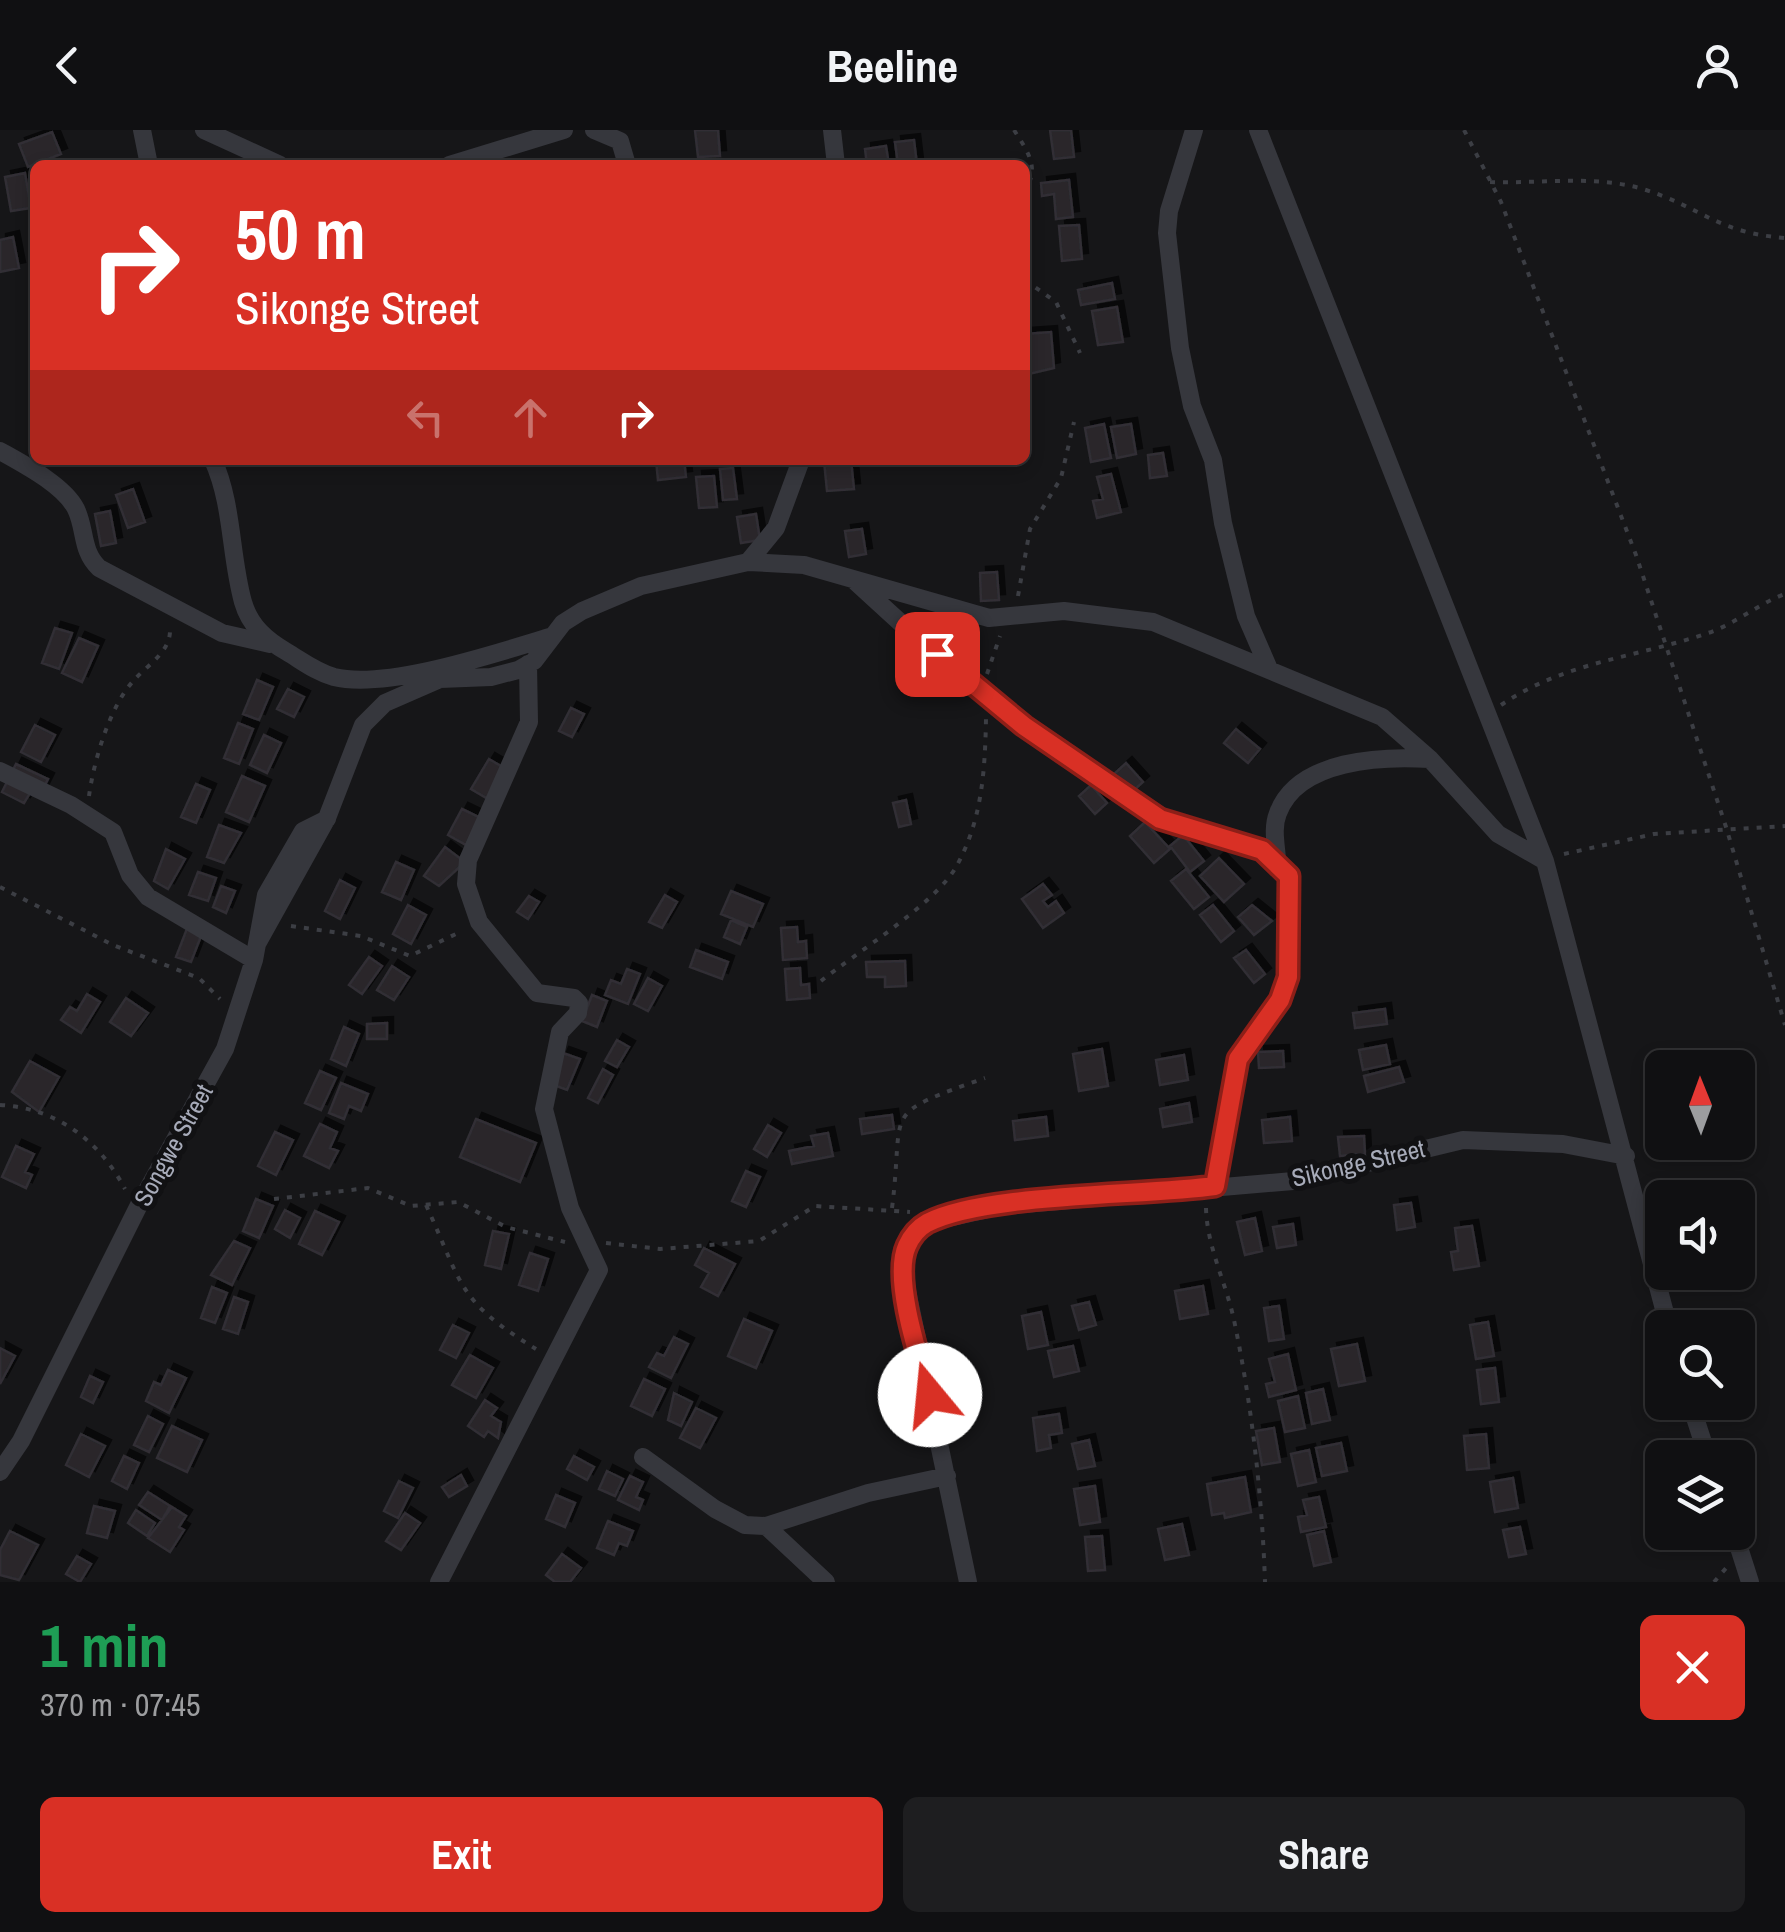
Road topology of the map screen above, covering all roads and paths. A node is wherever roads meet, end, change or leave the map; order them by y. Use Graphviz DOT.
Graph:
graph roads {
  1 [pos="142,130"];
  2 [pos="204,130"];
  3 [pos="564,130"];
  4 [pos="594,130"];
  5 [pos="832,130"];
  6 [pos="1014,130"];
  7 [pos="1194,130"];
  8 [pos="1258,130"];
  9 [pos="1464,130"];
  10 [pos="510,139"];
  11 [pos="148,160"];
  12 [pos="269,160"];
  13 [pos="461,160"];
  14 [pos="626,160"];
  15 [pos="835,160"];
  16 [pos="1030,182"];
  17 [pos="1490,182"];
  18 [pos="1785,238"];
  19 [pos="1030,284"];
  20 [pos="1080,353"];
  21 [pos="1074,422"];
  22 [pos="0,451"];
  23 [pos="215,465"];
  24 [pos="799,465"];
  25 [pos="748,562"];
  26 [pos="852,578"];
  27 [pos="1785,594"];
  28 [pos="170,604"];
  29 [pos="1010,618"];
  30 [pos="551,637"];
  31 [pos="1663,644"];
  32 [pos="277,646"];
  33 [pos="528,664"];
  34 [pos="1269,668"];
  35 [pos="986,695"];
  36 [pos="1485,716"];
  37 [pos="1430,759"];
  38 [pos="0,771"];
  39 [pos="89,817"];
  40 [pos="327,818"];
  41 [pos="1785,826"];
  42 [pos="1726,827"];
  43 [pos="1277,859"];
  44 [pos="1545,860"];
  45 [pos="0,887"];
  46 [pos="478,922"];
  47 [pos="272,924"];
  48 [pos="256,951"];
  49 [pos="821,980"];
  50 [pos="235,1019"];
  51 [pos="1785,1025"];
  52 [pos="984,1078"];
  53 [pos="0,1105"];
  54 [pos="1626,1156"];
  55 [pos="1210,1187"];
  56 [pos="274,1199"];
  57 [pos="426,1205"];
  58 [pos="892,1208"];
  59 [pos="136,1211"];
  60 [pos="941,1218"];
  61 [pos="590,1247"];
  62 [pos="1665,1310"];
  63 [pos="553,1360"];
  64 [pos="643,1457"];
  65 [pos="0,1472"];
  66 [pos="948,1476"];
  67 [pos="766,1526"];
  68 [pos="1740,1550"];
  69 [pos="439,1582"];
  70 [pos="826,1582"];
  71 [pos="968,1582"];
  72 [pos="1265,1582"];
  73 [pos="1750,1582"];
  1 -- 11 [label="street"];
  2 -- 12 [label="street"];
  3 -- 10 [label="street"];
  4 -- 14 [label="street"];
  5 -- 15 [label="street"];
  6 -- 16 [label="path"];
  7 -- 34 [label="street"];
  8 -- 36 [label="street"];
  9 -- 17 [label="path"];
  10 -- 13 [label="street"];
  17 -- 18 [label="path"];
  17 -- 31 [label="path"];
  19 -- 20 [label="path"];
  21 -- 29 [label="path"];
  22 -- 28 [label="street"];
  23 -- 32 [label="street"];
  24 -- 25 [label="street"];
  25 -- 26 [label="street"];
  25 -- 30 [label="street"];
  26 -- 29 [label="street"];
  26 -- 35 [label="street"];
  27 -- 31 [label="path"];
  28 -- 32 [label="street"];
  28 -- 39 [label="path"];
  29 -- 34 [label="street"];
  29 -- 35 [label="path"];
  30 -- 32 [label="street"];
  30 -- 33 [label="street"];
  31 -- 36 [label="path"];
  31 -- 42 [label="path"];
  33 -- 40 [label="street"];
  33 -- 46 [label="street"];
  34 -- 37 [label="street"];
  35 -- 43 [label="street"];
  35 -- 49 [label="path"];
  36 -- 44 [label="street"];
  37 -- 43 [label="street"];
  37 -- 44 [label="street"];
  38 -- 39 [label="street"];
  39 -- 48 [label="street"];
  40 -- 47 [label="street"];
  40 -- 48 [label="street, Songwe Street"];
  41 -- 42 [label="path"];
  42 -- 44 [label="path"];
  42 -- 51 [label="path"];
  43 -- 55 [label="street"];
  44 -- 54 [label="street"];
  45 -- 50 [label="path"];
  46 -- 47 [label="path"];
  46 -- 61 [label="street"];
  47 -- 48 [label="street"];
  48 -- 50 [label="street, Songwe Street"];
  50 -- 59 [label="street, Songwe Street"];
  52 -- 58 [label="path"];
  53 -- 59 [label="path"];
  54 -- 55 [label="street, Sikonge Street"];
  54 -- 62 [label="street"];
  55 -- 60 [label="street, Sikonge Street"];
  55 -- 72 [label="path"];
  56 -- 57 [label="path"];
  57 -- 61 [label="path"];
  57 -- 63 [label="path"];
  58 -- 60 [label="path"];
  58 -- 61 [label="path"];
  59 -- 65 [label="street, Songwe Street"];
  60 -- 66 [label="street, Sikonge Street"];
  61 -- 63 [label="street"];
  63 -- 69 [label="street"];
  64 -- 67 [label="street"];
  66 -- 67 [label="street"];
  66 -- 71 [label="street, Sikonge Street"];
  67 -- 70 [label="street"];
  68 -- 73 [label="street"];
}
